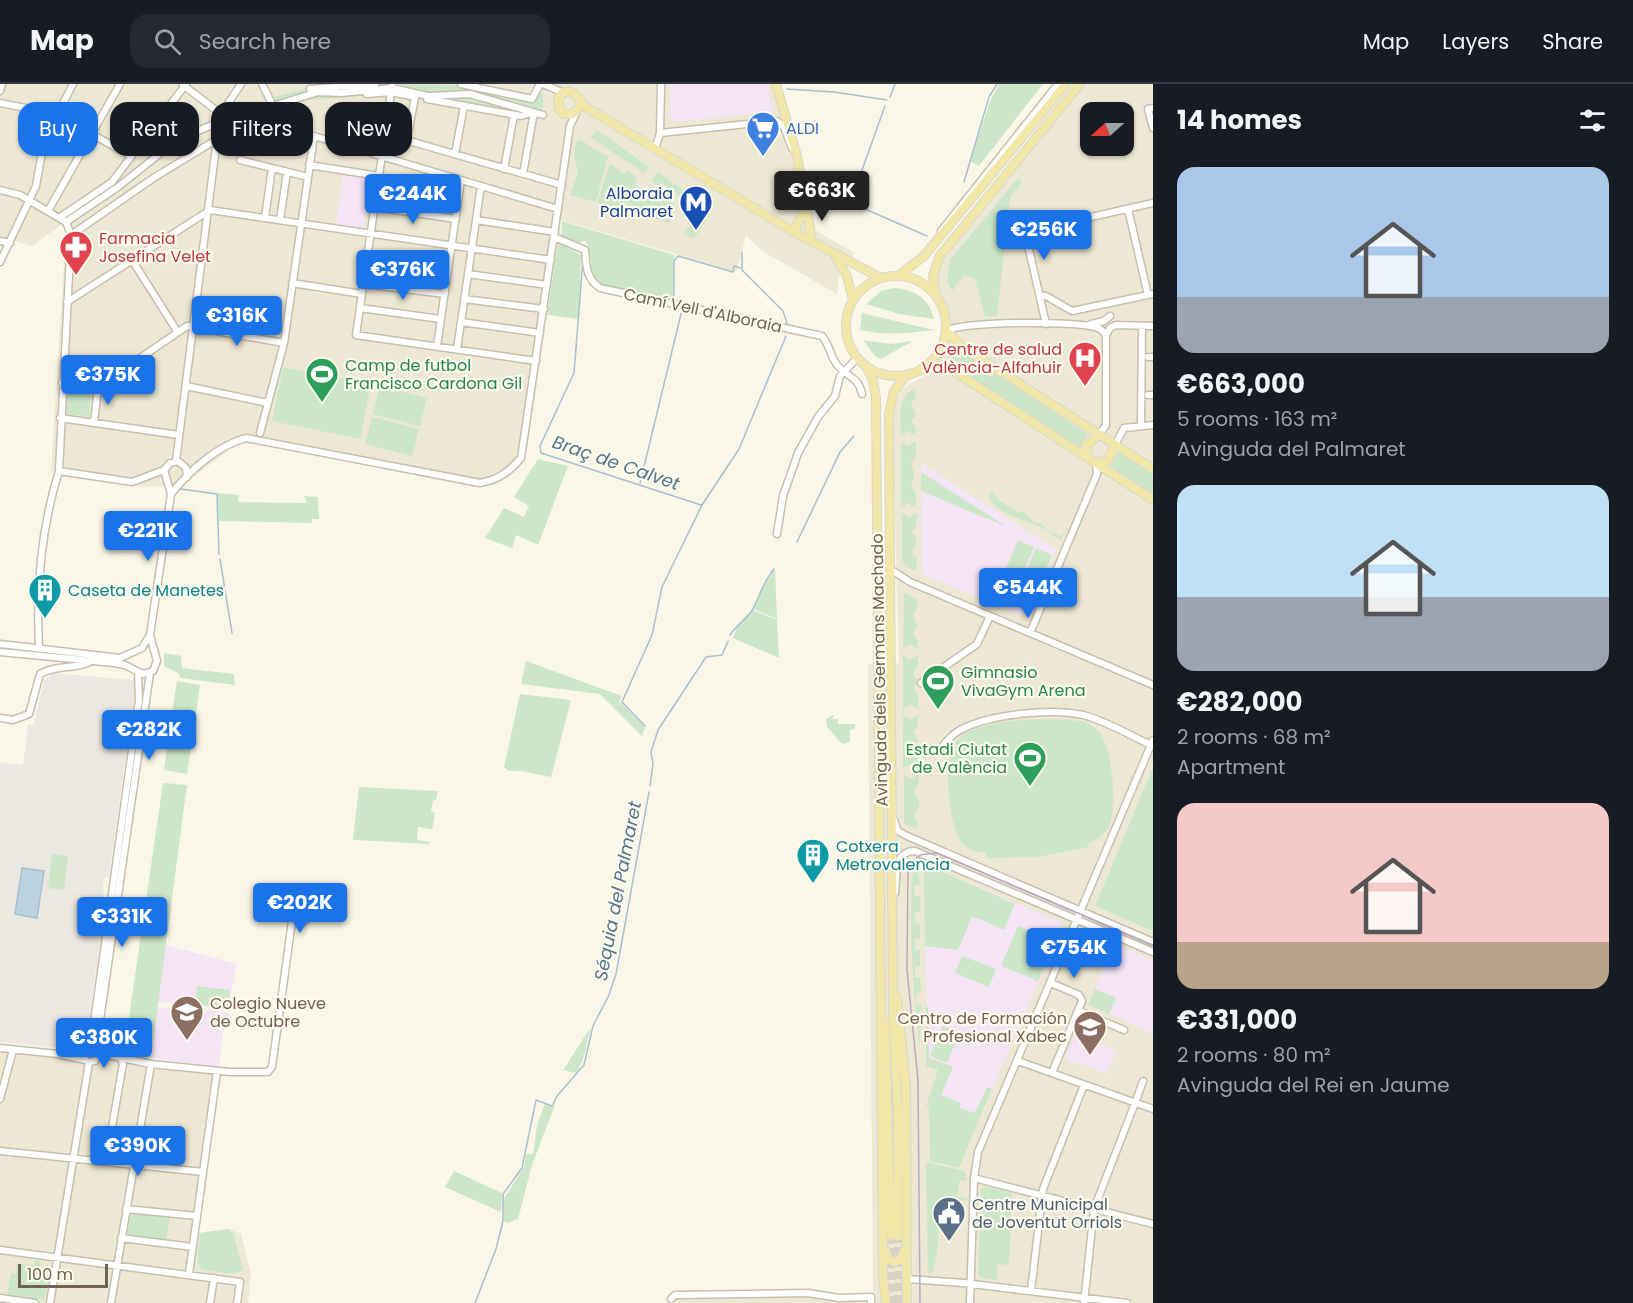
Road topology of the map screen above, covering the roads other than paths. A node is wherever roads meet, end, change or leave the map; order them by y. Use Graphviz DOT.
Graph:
graph roads {
  1 [pos="2,84"];
  2 [pos="73,84"];
  3 [pos="120,84"];
  4 [pos="241,84"];
  5 [pos="262,84"];
  6 [pos="375,84"];
  7 [pos="461,84"];
  8 [pos="661,84"];
  9 [pos="776,84"];
  10 [pos="1058,84"];
  11 [pos="1066,84"];
  12 [pos="1080,84"];
  13 [pos="184,85"];
  14 [pos="319,85"];
  15 [pos="544,85"];
  16 [pos="341,88"];
  17 [pos="392,88"];
  18 [pos="310,89"];
  19 [pos="0,91"];
  20 [pos="565,92"];
  21 [pos="415,97"];
  22 [pos="579,100"];
  23 [pos="63,102"];
  24 [pos="171,102"];
  25 [pos="229,102"];
  26 [pos="271,102"];
  27 [pos="286,102"];
  28 [pos="0,103"];
  29 [pos="211,106"];
  30 [pos="464,106"];
  31 [pos="18,107"];
  32 [pos="587,108"];
  33 [pos="1151,108"];
  34 [pos="577,111"];
  35 [pos="535,112"];
  36 [pos="412,114"];
  37 [pos="564,114"];
  38 [pos="514,115"];
  39 [pos="543,115"];
  40 [pos="98,122"];
  41 [pos="211,126"];
  42 [pos="570,126"];
  43 [pos="1153,128"];
  44 [pos="660,133"];
  45 [pos="314,136"];
  46 [pos="325,139"];
  47 [pos="412,142"];
  48 [pos="211,144"];
  49 [pos="655,149"];
  50 [pos="456,154"];
  51 [pos="41,156"];
  52 [pos="79,156"];
  53 [pos="131,156"];
  54 [pos="215,156"];
  55 [pos="382,156"];
  56 [pos="797,156"];
  57 [pos="240,160"];
  58 [pos="309,165"];
  59 [pos="272,168"];
  60 [pos="504,169"];
  61 [pos="287,172"];
  62 [pos="523,174"];
  63 [pos="379,176"];
  64 [pos="308,177"];
  65 [pos="461,180"];
  66 [pos="562,185"];
  67 [pos="481,186"];
  68 [pos="0,190"];
  69 [pos="29,201"];
  70 [pos="1153,202"];
  71 [pos="806,206"];
  72 [pos="374,207"];
  73 [pos="558,209"];
  74 [pos="1128,209"];
  75 [pos="210,210"];
  76 [pos="48,211"];
  77 [pos="59,218"];
  78 [pos="265,218"];
  79 [pos="456,219"];
  80 [pos="280,220"];
  81 [pos="476,220"];
  82 [pos="66,222"];
  83 [pos="301,223"];
  84 [pos="794,232"];
  85 [pos="371,233"];
  86 [pos="555,234"];
  87 [pos="71,235"];
  88 [pos="0,241"];
  89 [pos="812,242"];
  90 [pos="9,243"];
  91 [pos="452,245"];
  92 [pos="932,246"];
  93 [pos="472,248"];
  94 [pos="834,255"];
  95 [pos="132,260"];
  96 [pos="367,260"];
  97 [pos="551,260"];
  98 [pos="0,262"];
  99 [pos="448,270"];
  100 [pos="468,274"];
  101 [pos="898,276"];
  102 [pos="881,278"];
  103 [pos="292,283"];
  104 [pos="363,284"];
  105 [pos="547,285"];
  106 [pos="362,294"];
  107 [pos="445,294"];
  108 [pos="935,294"];
  109 [pos="1151,295"];
  110 [pos="1040,296"];
  111 [pos="464,299"];
  112 [pos="853,300"];
  113 [pos="67,302"];
  114 [pos="1108,304"];
  115 [pos="360,308"];
  116 [pos="544,309"];
  117 [pos="1110,316"];
  118 [pos="441,319"];
  119 [pos="461,322"];
  120 [pos="1046,324"];
  121 [pos="1082,326"];
  122 [pos="1116,326"];
  123 [pos="1142,326"];
  124 [pos="1153,326"];
  125 [pos="194,327"];
  126 [pos="177,331"];
  127 [pos="947,332"];
  128 [pos="540,333"];
  129 [pos="1106,334"];
  130 [pos="284,343"];
  131 [pos="437,346"];
  132 [pos="457,349"];
  133 [pos="857,358"];
  134 [pos="536,361"];
  135 [pos="929,365"];
  136 [pos="866,366"];
  137 [pos="843,371"];
  138 [pos="906,376"];
  139 [pos="62,383"];
  140 [pos="186,386"];
  141 [pos="98,387"];
  142 [pos="862,393"];
  143 [pos="268,403"];
  144 [pos="60,418"];
  145 [pos="94,423"];
  146 [pos="1141,425"];
  147 [pos="1153,425"];
  148 [pos="260,433"];
  149 [pos="179,435"];
  150 [pos="1100,435"];
  151 [pos="1115,446"];
  152 [pos="1088,458"];
  153 [pos="176,461"];
  154 [pos="1096,463"];
  155 [pos="186,468"];
  156 [pos="196,468"];
  157 [pos="1153,469"];
  158 [pos="164,470"];
  159 [pos="59,471"];
  160 [pos="187,477"];
  161 [pos="169,484"];
  162 [pos="178,485"];
  163 [pos="171,494"];
  164 [pos="1153,500"];
  165 [pos="777,534"];
  166 [pos="890,569"];
  167 [pos="990,616"];
  168 [pos="1030,633"];
  169 [pos="150,635"];
  170 [pos="0,644"];
  171 [pos="39,648"];
  172 [pos="142,648"];
  173 [pos="153,651"];
  174 [pos="0,652"];
  175 [pos="134,654"];
  176 [pos="90,662"];
  177 [pos="136,671"];
  178 [pos="150,673"];
  179 [pos="921,682"];
  180 [pos="1153,685"];
  181 [pos="0,718"];
  182 [pos="1152,742"];
  183 [pos="940,749"];
  184 [pos="892,809"];
  185 [pos="893,909"];
  186 [pos="1081,909"];
  187 [pos="1077,920"];
  188 [pos="292,921"];
  189 [pos="1153,942"];
  190 [pos="1153,952"];
  191 [pos="882,975"];
  192 [pos="894,975"];
  193 [pos="1051,982"];
  194 [pos="1079,1011"];
  195 [pos="1124,1030"];
  196 [pos="0,1048"];
  197 [pos="12,1050"];
  198 [pos="84,1050"];
  199 [pos="98,1052"];
  200 [pos="58,1054"];
  201 [pos="120,1056"];
  202 [pos="129,1059"];
  203 [pos="87,1061"];
  204 [pos="1018,1061"];
  205 [pos="123,1064"];
  206 [pos="151,1064"];
  207 [pos="217,1071"];
  208 [pos="1052,1073"];
  209 [pos="1143,1081"];
  210 [pos="1084,1085"];
  211 [pos="0,1099"];
  212 [pos="1136,1101"];
  213 [pos="1153,1109"];
  214 [pos="112,1127"];
  215 [pos="0,1151"];
  216 [pos="75,1159"];
  217 [pos="133,1165"];
  218 [pos="204,1172"];
  219 [pos="974,1178"];
  220 [pos="1042,1195"];
  221 [pos="126,1209"];
  222 [pos="1094,1209"];
  223 [pos="197,1216"];
  224 [pos="1153,1224"];
  225 [pos="121,1238"];
  226 [pos="906,1241"];
  227 [pos="883,1242"];
  228 [pos="192,1246"];
  229 [pos="0,1250"];
  230 [pos="57,1257"];
  231 [pos="116,1264"];
  232 [pos="189,1274"];
  233 [pos="214,1278"];
  234 [pos="907,1279"];
  235 [pos="972,1284"];
  236 [pos="1031,1291"];
  237 [pos="0,1298"];
  238 [pos="671,1299"];
  239 [pos="1084,1300"];
  240 [pos="839,1301"];
  241 [pos="35,1303"];
  242 [pos="50,1303"];
  243 [pos="111,1303"];
  244 [pos="210,1303"];
  245 [pos="237,1303"];
  246 [pos="871,1303"];
  247 [pos="886,1303"];
  248 [pos="907,1303"];
  249 [pos="970,1303"];
  250 [pos="1127,1303"];
  1 -- 19 [label="street"];
  2 -- 23 [label="street"];
  3 -- 40 [label="street"];
  4 -- 25 [label="street"];
  5 -- 26 [label="street"];
  6 -- 16 [label="street"];
  7 -- 15 [label="street"];
  8 -- 44 [label="street"];
  9 -- 56 [label="main road"];
  10 -- 92 [label="street"];
  11 -- 92 [label="main road"];
  12 -- 108 [label="main road"];
  13 -- 24 [label="street"];
  13 -- 29 [label="street"];
  14 -- 16 [label="street"];
  14 -- 18 [label="street"];
  15 -- 20 [label="street"];
  16 -- 17 [label="street"];
  16 -- 27 [label="street"];
  17 -- 21 [label="street"];
  17 -- 35 [label="street"];
  20 -- 22 [label="main road"];
  20 -- 37 [label="main road"];
  21 -- 30 [label="street"];
  21 -- 36 [label="street"];
  22 -- 32 [label="main road"];
  22 -- 34 [label="main road"];
  28 -- 31 [label="street"];
  30 -- 38 [label="street"];
  30 -- 50 [label="street"];
  32 -- 34 [label="main road"];
  32 -- 49 [label="main road"];
  33 -- 43 [label="street"];
  34 -- 37 [label="main road"];
  34 -- 42 [label="street"];
  35 -- 38 [label="street"];
  35 -- 39 [label="street"];
  35 -- 62 [label="street"];
  37 -- 42 [label="street"];
  38 -- 60 [label="street"];
  41 -- 82 [label="street"];
  42 -- 66 [label="street"];
  44 -- 49 [label="street"];
  44 -- 56 [label="street"];
  45 -- 46 [label="street"];
  45 -- 58 [label="street"];
  47 -- 50 [label="street"];
  48 -- 87 [label="street"];
  49 -- 84 [label="main road"];
  50 -- 60 [label="street"];
  51 -- 69 [label="street"];
  52 -- 76 [label="street"];
  53 -- 77 [label="street"];
  54 -- 75 [label="street"];
  55 -- 63 [label="street"];
  55 -- 65 [label="street"];
  56 -- 71 [label="main road"];
  57 -- 59 [label="street"];
  58 -- 63 [label="street"];
  58 -- 64 [label="street"];
  59 -- 61 [label="street"];
  59 -- 78 [label="street"];
  60 -- 62 [label="street"];
  61 -- 64 [label="street"];
  61 -- 80 [label="street"];
  62 -- 66 [label="street"];
  63 -- 72 [label="street"];
  64 -- 83 [label="street"];
  65 -- 67 [label="street"];
  65 -- 79 [label="street"];
  66 -- 73 [label="street"];
  67 -- 73 [label="street"];
  67 -- 81 [label="street"];
  68 -- 69 [label="street"];
  69 -- 76 [label="street"];
  69 -- 90 [label="street"];
  70 -- 74 [label="street"];
  71 -- 84 [label="main road"];
  71 -- 89 [label="main road"];
  72 -- 79 [label="street"];
  72 -- 85 [label="street"];
  73 -- 86 [label="street"];
  74 -- 109 [label="street"];
  74 -- 110 [label="street"];
  75 -- 78 [label="street"];
  75 -- 95 [label="street"];
  75 -- 125 [label="street"];
  76 -- 77 [label="street"];
  77 -- 82 [label="street"];
  78 -- 80 [label="street"];
  79 -- 91 [label="street"];
  80 -- 83 [label="street"];
  81 -- 86 [label="street"];
  81 -- 93 [label="street"];
  82 -- 87 [label="street"];
  83 -- 85 [label="street"];
  83 -- 103 [label="street"];
  84 -- 89 [label="main road"];
  85 -- 91 [label="street"];
  85 -- 96 [label="street"];
  86 -- 97 [label="street"];
  86 -- 137 [label="street, Camí Vell d'Alboraia"];
  87 -- 113 [label="street"];
  88 -- 90 [label="street"];
  89 -- 94 [label="main road"];
  90 -- 98 [label="street"];
  91 -- 93 [label="street"];
  91 -- 99 [label="street"];
  92 -- 101 [label="main road"];
  93 -- 97 [label="street"];
  93 -- 100 [label="street"];
  94 -- 102 [label="main road"];
  94 -- 112 [label="main road"];
  95 -- 113 [label="street"];
  95 -- 126 [label="street"];
  96 -- 99 [label="street"];
  96 -- 104 [label="street"];
  97 -- 105 [label="street"];
  99 -- 107 [label="street"];
  100 -- 105 [label="street"];
  100 -- 111 [label="street"];
  101 -- 102 [label="main road"];
  101 -- 108 [label="main road"];
  102 -- 112 [label="main road"];
  103 -- 106 [label="street"];
  103 -- 130 [label="street"];
  104 -- 106 [label="street"];
  104 -- 107 [label="street"];
  105 -- 116 [label="street"];
  106 -- 115 [label="street"];
  107 -- 118 [label="street"];
  108 -- 127 [label="main road"];
  109 -- 114 [label="street"];
  110 -- 114 [label="street"];
  110 -- 120 [label="street"];
  111 -- 116 [label="street"];
  111 -- 119 [label="street"];
  112 -- 133 [label="main road"];
  113 -- 139 [label="street"];
  114 -- 117 [label="street"];
  115 -- 118 [label="street"];
  115 -- 131 [label="street"];
  116 -- 128 [label="street"];
  117 -- 121 [label="street"];
  117 -- 122 [label="street"];
  118 -- 131 [label="street"];
  119 -- 128 [label="street"];
  119 -- 132 [label="street"];
  120 -- 121 [label="street"];
  120 -- 127 [label="street"];
  121 -- 129 [label="street"];
  122 -- 123 [label="street"];
  122 -- 129 [label="street"];
  123 -- 124 [label="street"];
  123 -- 146 [label="street"];
  125 -- 126 [label="street"];
  125 -- 130 [label="street"];
  125 -- 140 [label="street"];
  126 -- 141 [label="street"];
  127 -- 135 [label="main road"];
  127 -- 150 [label="main road"];
  128 -- 134 [label="street"];
  129 -- 150 [label="street"];
  130 -- 143 [label="street"];
  131 -- 132 [label="street"];
  132 -- 134 [label="street"];
  133 -- 136 [label="main road"];
  133 -- 137 [label="street"];
  134 -- 156 [label="street"];
  135 -- 138 [label="main road"];
  135 -- 152 [label="main road"];
  136 -- 138 [label="main road"];
  136 -- 191 [label="main road, Avinguda dels Germans Machado"];
  137 -- 142 [label="street"];
  137 -- 165 [label="street"];
  138 -- 166 [label="main road"];
  139 -- 141 [label="street"];
  139 -- 144 [label="street"];
  140 -- 143 [label="street"];
  140 -- 149 [label="street"];
  141 -- 145 [label="street"];
  143 -- 148 [label="street"];
  144 -- 145 [label="street"];
  144 -- 159 [label="street"];
  145 -- 149 [label="street"];
  146 -- 147 [label="street"];
  146 -- 151 [label="street"];
  149 -- 153 [label="street"];
  150 -- 151 [label="main road"];
  150 -- 152 [label="main road"];
  151 -- 154 [label="main road"];
  151 -- 157 [label="main road"];
  152 -- 154 [label="main road"];
  153 -- 155 [label="street"];
  153 -- 158 [label="street"];
  154 -- 164 [label="main road"];
  154 -- 168 [label="street"];
  155 -- 156 [label="street"];
  155 -- 160 [label="street"];
  156 -- 160 [label="street"];
  158 -- 159 [label="street"];
  158 -- 161 [label="street"];
  159 -- 171 [label="street"];
  160 -- 162 [label="street"];
  161 -- 162 [label="street"];
  161 -- 163 [label="street"];
  162 -- 163 [label="street"];
  163 -- 169 [label="street"];
  166 -- 167 [label="street"];
  166 -- 184 [label="main road"];
  167 -- 168 [label="street"];
  167 -- 179 [label="street"];
  168 -- 180 [label="street"];
  169 -- 172 [label="street"];
  169 -- 173 [label="street"];
  170 -- 171 [label="street"];
  171 -- 175 [label="street"];
  172 -- 173 [label="street"];
  172 -- 175 [label="street"];
  173 -- 178 [label="street"];
  174 -- 176 [label="street"];
  175 -- 177 [label="street"];
  176 -- 177 [label="street"];
  176 -- 181 [label="street"];
  177 -- 178 [label="street"];
  177 -- 198 [label="street"];
  178 -- 199 [label="street"];
  182 -- 183 [label="street"];
  182 -- 186 [label="street"];
  184 -- 185 [label="main road"];
  184 -- 186 [label="street"];
  185 -- 187 [label="street"];
  185 -- 192 [label="main road"];
  186 -- 187 [label="street"];
  186 -- 189 [label="street"];
  187 -- 190 [label="street"];
  187 -- 193 [label="street"];
  188 -- 207 [label="street"];
  191 -- 192 [label="main road, Avinguda dels Germans Machado"];
  191 -- 227 [label="main road, Avinguda dels Germans Machado"];
  192 -- 226 [label="main road"];
  193 -- 194 [label="street"];
  193 -- 204 [label="street"];
  194 -- 195 [label="street"];
  194 -- 208 [label="street"];
  196 -- 197 [label="street"];
  197 -- 200 [label="street"];
  197 -- 211 [label="street"];
  198 -- 199 [label="street"];
  198 -- 200 [label="street"];
  198 -- 203 [label="street"];
  199 -- 201 [label="street"];
  199 -- 203 [label="street"];
  200 -- 203 [label="street"];
  201 -- 202 [label="street"];
  201 -- 205 [label="street"];
  202 -- 205 [label="street"];
  202 -- 206 [label="street"];
  203 -- 216 [label="street"];
  204 -- 208 [label="street"];
  204 -- 219 [label="street"];
  205 -- 214 [label="street"];
  206 -- 207 [label="street"];
  206 -- 217 [label="street"];
  207 -- 218 [label="street"];
  208 -- 210 [label="street"];
  209 -- 212 [label="street"];
  210 -- 212 [label="street"];
  210 -- 220 [label="street"];
  212 -- 213 [label="street"];
  212 -- 222 [label="street"];
  215 -- 216 [label="street"];
  216 -- 217 [label="street"];
  216 -- 230 [label="street"];
  217 -- 218 [label="street"];
  217 -- 221 [label="street"];
  218 -- 223 [label="street"];
  219 -- 220 [label="street"];
  219 -- 235 [label="street"];
  220 -- 222 [label="street"];
  220 -- 236 [label="street"];
  221 -- 223 [label="street"];
  221 -- 225 [label="street"];
  222 -- 224 [label="street"];
  222 -- 239 [label="street"];
  223 -- 228 [label="street"];
  225 -- 228 [label="street"];
  225 -- 231 [label="street"];
  226 -- 227 [label="main road"];
  226 -- 234 [label="main road"];
  227 -- 247 [label="main road, Avinguda dels Germans Machado"];
  228 -- 232 [label="street"];
  229 -- 230 [label="street"];
  230 -- 231 [label="street"];
  230 -- 242 [label="street"];
  231 -- 232 [label="street"];
  231 -- 243 [label="street"];
  232 -- 233 [label="street"];
  233 -- 244 [label="street"];
  233 -- 245 [label="street"];
  234 -- 235 [label="street"];
  234 -- 248 [label="main road"];
  235 -- 236 [label="street"];
  235 -- 249 [label="street"];
  236 -- 239 [label="street"];
  237 -- 241 [label="street"];
  238 -- 240 [label="street"];
  239 -- 250 [label="street"];
  240 -- 246 [label="street"];
}
